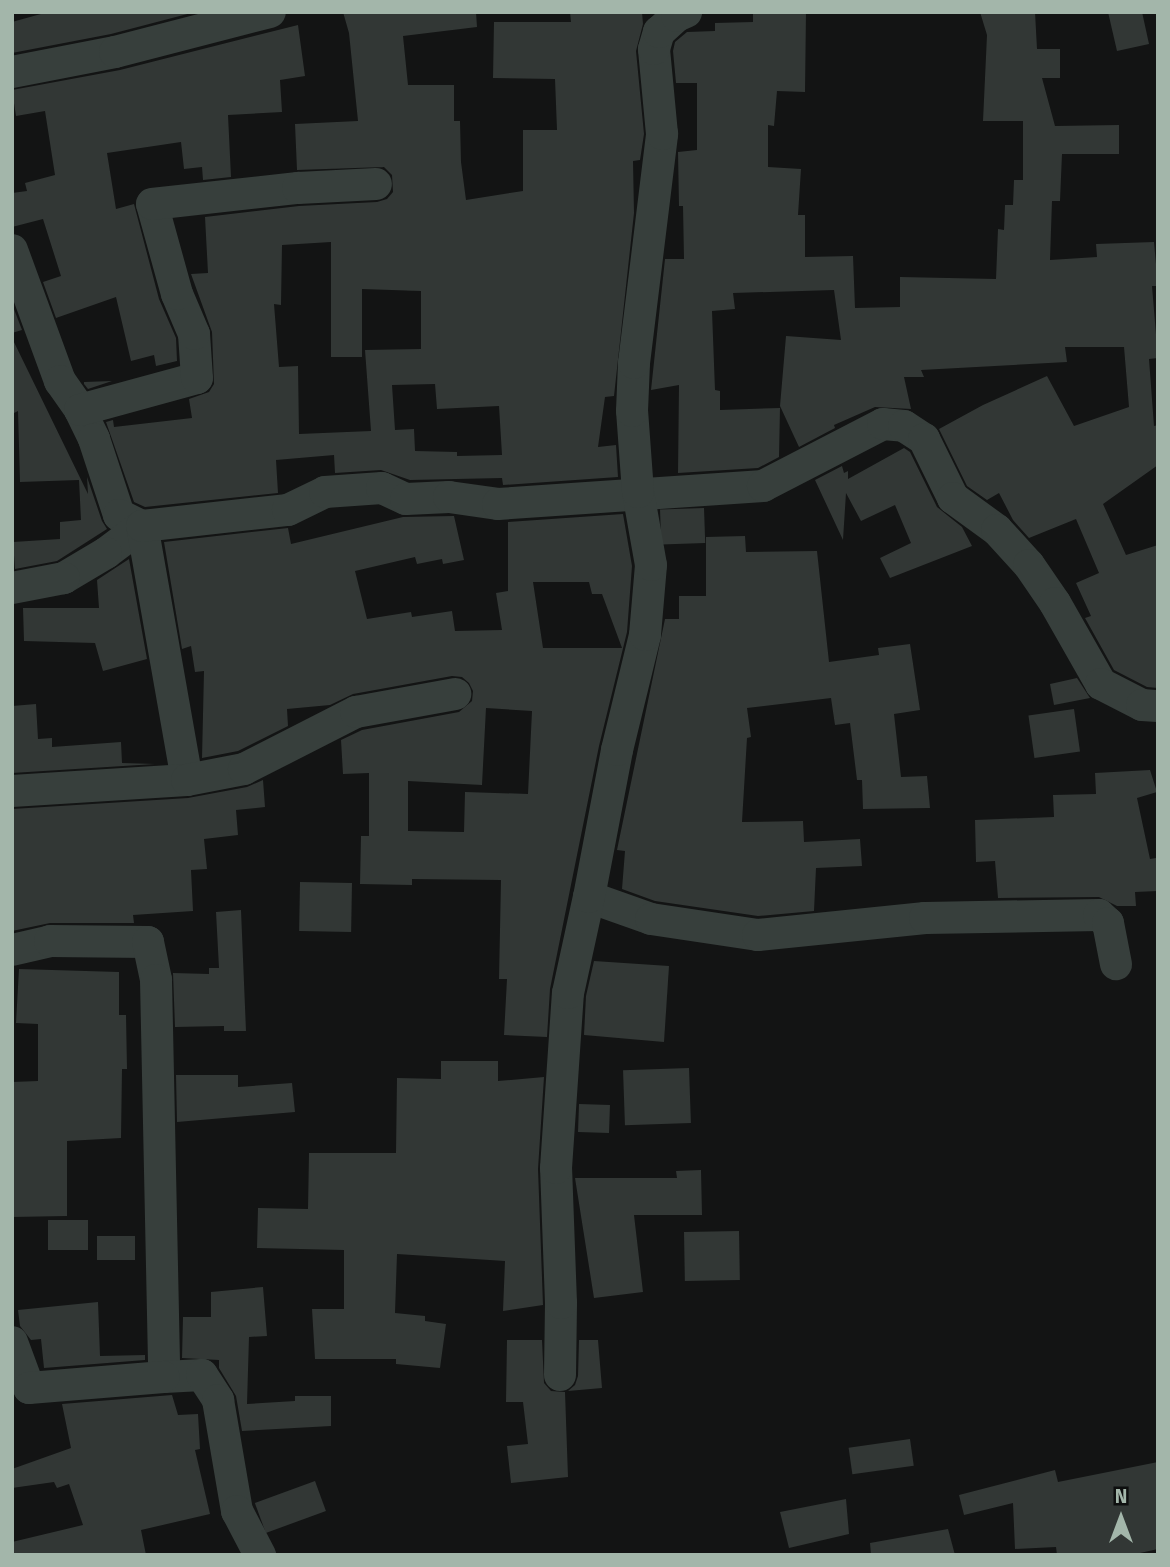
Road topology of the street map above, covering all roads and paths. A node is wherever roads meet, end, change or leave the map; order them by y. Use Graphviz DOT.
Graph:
graph roads {
  1 [pos="270,12"];
  2 [pos="686,12"];
  3 [pos="12,72"];
  4 [pos="376,184"];
  5 [pos="12,250"];
  6 [pos="80,410"];
  7 [pos="638,492"];
  8 [pos="142,526"];
  9 [pos="12,588"];
  10 [pos="455,694"];
  11 [pos="1158,706"];
  12 [pos="187,779"];
  13 [pos="12,791"];
  14 [pos="589,897"];
  15 [pos="12,950"];
  16 [pos="1116,964"];
  17 [pos="12,1342"];
  18 [pos="560,1375"];
  19 [pos="164,1377"];
  20 [pos="20,1389"];
  21 [pos="260,1555"];
  1 -- 3 [label="street"];
  2 -- 7 [label="street"];
  4 -- 6 [label="street"];
  5 -- 6 [label="street"];
  6 -- 8 [label="street"];
  7 -- 8 [label="street"];
  7 -- 11 [label="street"];
  7 -- 14 [label="street"];
  8 -- 9 [label="street"];
  8 -- 12 [label="street"];
  10 -- 12 [label="street"];
  12 -- 13 [label="street"];
  14 -- 16 [label="street"];
  14 -- 18 [label="street"];
  15 -- 19 [label="street"];
  17 -- 20 [label="street"];
  19 -- 20 [label="street"];
  19 -- 21 [label="street"];
}
